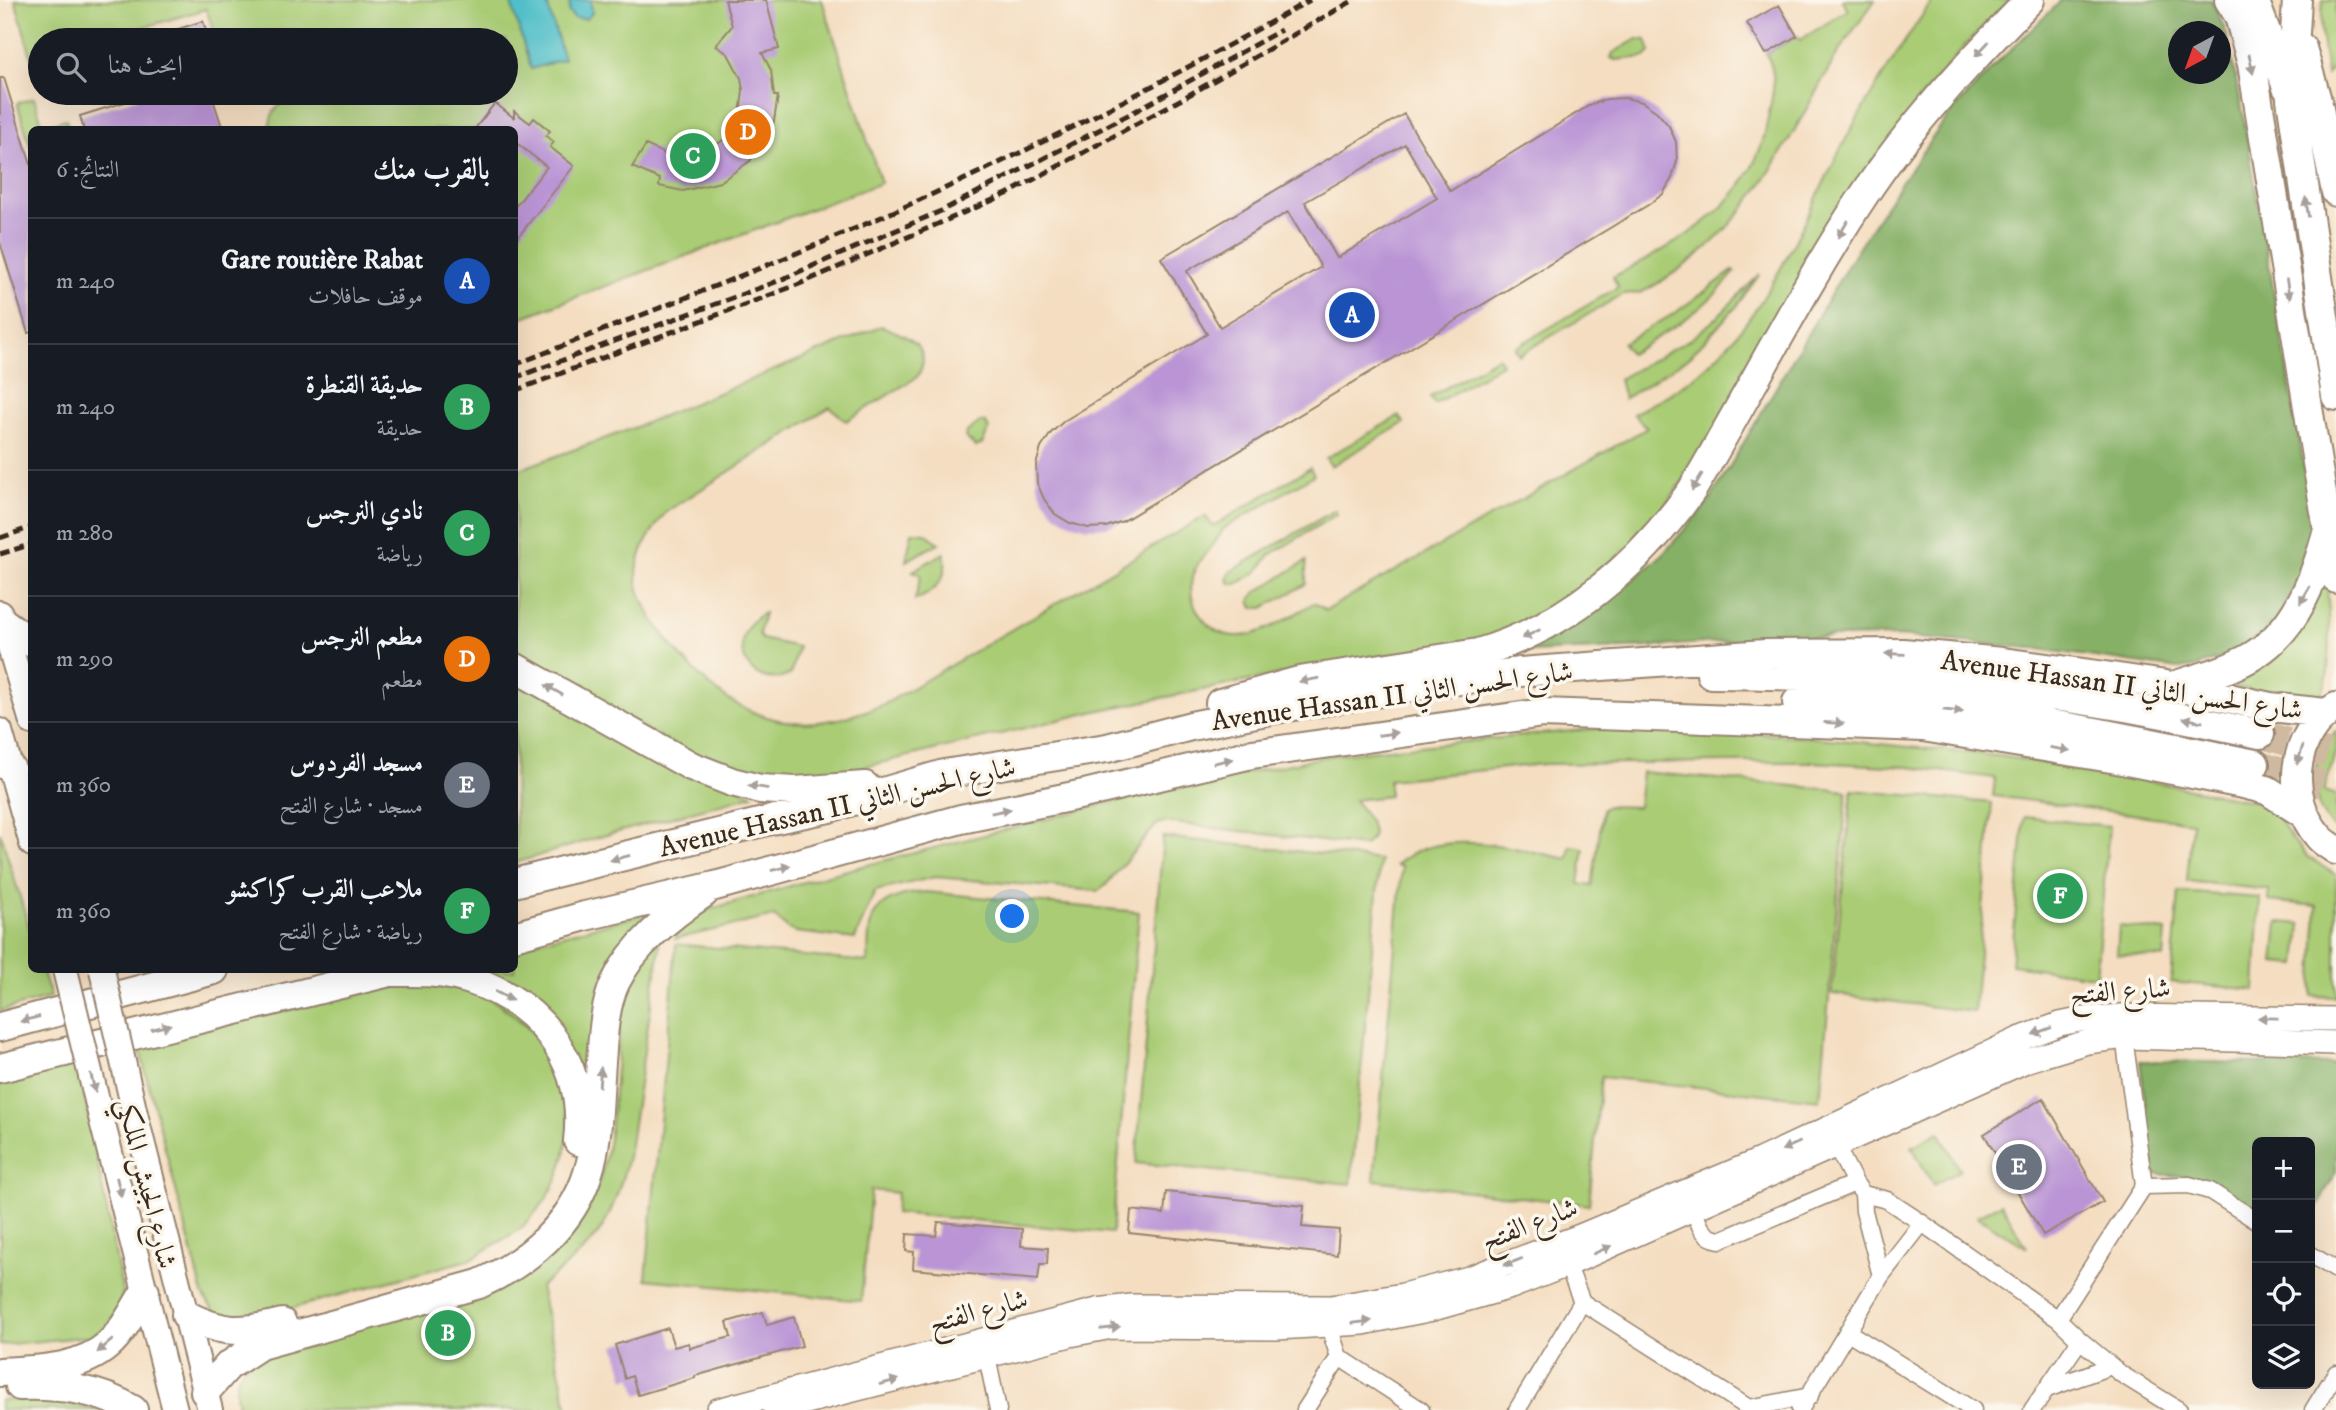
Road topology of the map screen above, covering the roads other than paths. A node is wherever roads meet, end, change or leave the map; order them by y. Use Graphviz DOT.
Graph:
graph roads {
  1 [pos="2030,0"];
  2 [pos="2229,0"];
  3 [pos="2254,0"];
  4 [pos="2297,13"];
  5 [pos="2291,99"];
  6 [pos="2336,192"];
  7 [pos="2333,361"];
  8 [pos="2336,396"];
  9 [pos="2328,531"];
  10 [pos="2336,579"];
  11 [pos="2,617"];
  12 [pos="28,640"];
  13 [pos="518,669"];
  14 [pos="1520,672"];
  15 [pos="2173,686"];
  16 [pos="28,708"];
  17 [pos="2331,710"];
  18 [pos="1543,713"];
  19 [pos="0,731"];
  20 [pos="2260,734"];
  21 [pos="1044,758"];
  22 [pos="2255,764"];
  23 [pos="6,765"];
  24 [pos="899,786"];
  25 [pos="2304,814"];
  26 [pos="28,832"];
  27 [pos="2336,850"];
  28 [pos="518,882"];
  29 [pos="715,886"];
  30 [pos="518,935"];
  31 [pos="66,973"];
  32 [pos="103,973"];
  33 [pos="203,973"];
  34 [pos="387,973"];
  35 [pos="441,973"];
  36 [pos="2336,1019"];
  37 [pos="0,1027"];
  38 [pos="2123,1027"];
  39 [pos="2336,1043"];
  40 [pos="0,1068"];
  41 [pos="1832,1138"];
  42 [pos="2144,1186"];
  43 [pos="1859,1189"];
  44 [pos="1694,1209"];
  45 [pos="2252,1218"];
  46 [pos="1922,1223"];
  47 [pos="1563,1255"];
  48 [pos="2315,1257"];
  49 [pos="2336,1270"];
  50 [pos="1881,1276"];
  51 [pos="145,1292"];
  52 [pos="1582,1302"];
  53 [pos="186,1315"];
  54 [pos="1332,1316"];
  55 [pos="2058,1319"];
  56 [pos="1848,1332"];
  57 [pos="2080,1340"];
  58 [pos="985,1348"];
  59 [pos="1339,1357"];
  60 [pos="2111,1366"];
  61 [pos="0,1372"];
  62 [pos="2336,1373"];
  63 [pos="0,1386"];
  64 [pos="2047,1389"];
  65 [pos="1810,1396"];
  66 [pos="807,1399"];
  67 [pos="207,1401"];
  68 [pos="1750,1409"];
  69 [pos="133,1410"];
  70 [pos="175,1410"];
  71 [pos="718,1410"];
  72 [pos="775,1410"];
  73 [pos="998,1410"];
  74 [pos="1305,1410"];
  75 [pos="1421,1410"];
  76 [pos="1517,1410"];
  77 [pos="1800,1410"];
  78 [pos="1973,1410"];
  79 [pos="2032,1410"];
  80 [pos="2179,1410"];
  81 [pos="2313,1410"];
  1 -- 21 [label="highway, one-way"];
  2 -- 9 [label="highway, one-way"];
  3 -- 5 [label="highway"];
  4 -- 5 [label="highway"];
  4 -- 6 [label="highway"];
  7 -- 5 [label="highway, one-way"];
  7 -- 8 [label="highway"];
  9 -- 10 [label="highway"];
  9 -- 15 [label="highway, one-way"];
  11 -- 12 [label="highway"];
  11 -- 16 [label="main road"];
  24 -- 13 [label="highway, one-way"];
  15 -- 14 [label="highway, Avenue Hassan II شارع الحسن الثاني, one-way"];
  20 -- 14 [label="highway, one-way"];
  14 -- 21 [label="highway, Avenue Hassan II شارع الحسن الثاني"];
  15 -- 17 [label="highway, Avenue Hassan II شارع الحسن الثاني"];
  17 -- 25 [label="highway, one-way"];
  18 -- 22 [label="highway, one-way"];
  18 -- 25 [label="highway, Avenue Hassan II شارع الحسن الثاني, one-way"];
  29 -- 18 [label="highway, Avenue Hassan II شارع الحسن الثاني, one-way"];
  19 -- 23 [label="main road"];
  21 -- 24 [label="highway, Avenue Hassan II شارع الحسن الثاني"];
  23 -- 26 [label="main road"];
  24 -- 28 [label="highway, Avenue Hassan II شارع الحسن الثاني, one-way"];
  25 -- 27 [label="highway"];
  29 -- 30 [label="highway, Avenue Hassan II شارع الحسن الثاني"];
  67 -- 29 [label="highway, one-way"];
  31 -- 51 [label="main road, شارع الجيش الملكي, one-way, bridge"];
  32 -- 53 [label="main road, شارع الجيش الملكي, bridge"];
  33 -- 37 [label="highway, one-way"];
  40 -- 34 [label="highway, one-way"];
  35 -- 53 [label="highway, one-way"];
  36 -- 38 [label="street, شارع الفتح, one-way"];
  38 -- 39 [label="street, شارع الفتح"];
  38 -- 41 [label="street, شارع الفتح"];
  38 -- 42 [label="street"];
  41 -- 43 [label="street"];
  41 -- 44 [label="street, شارع الفتح"];
  41 -- 47 [label="street, شارع الفتح, one-way"];
  42 -- 45 [label="street"];
  42 -- 55 [label="street"];
  43 -- 44 [label="street"];
  43 -- 46 [label="street"];
  43 -- 50 [label="street"];
  47 -- 44 [label="street, شارع الفتح, one-way"];
  46 -- 50 [label="street"];
  46 -- 55 [label="street"];
  47 -- 52 [label="street"];
  47 -- 54 [label="street, شارع الفتح"];
  48 -- 49 [label="street"];
  50 -- 56 [label="street"];
  51 -- 61 [label="highway, one-way"];
  51 -- 70 [label="main road, شارع الجيش الملكي"];
  52 -- 68 [label="street"];
  52 -- 76 [label="street"];
  53 -- 67 [label="main road, شارع الجيش الملكي"];
  54 -- 58 [label="street, شارع الفتح"];
  54 -- 59 [label="street"];
  55 -- 57 [label="street"];
  56 -- 65 [label="street"];
  56 -- 78 [label="street"];
  57 -- 60 [label="street"];
  57 -- 64 [label="street"];
  58 -- 66 [label="street, شارع الفتح"];
  58 -- 73 [label="street"];
  59 -- 74 [label="street"];
  59 -- 75 [label="street"];
  60 -- 64 [label="street"];
  60 -- 80 [label="street"];
  62 -- 81 [label="street"];
  63 -- 69 [label="highway"];
  64 -- 79 [label="street"];
  65 -- 68 [label="street"];
  65 -- 77 [label="street"];
  66 -- 71 [label="street, شارع الفتح"];
  66 -- 72 [label="street, شارع الفتح"];
}
